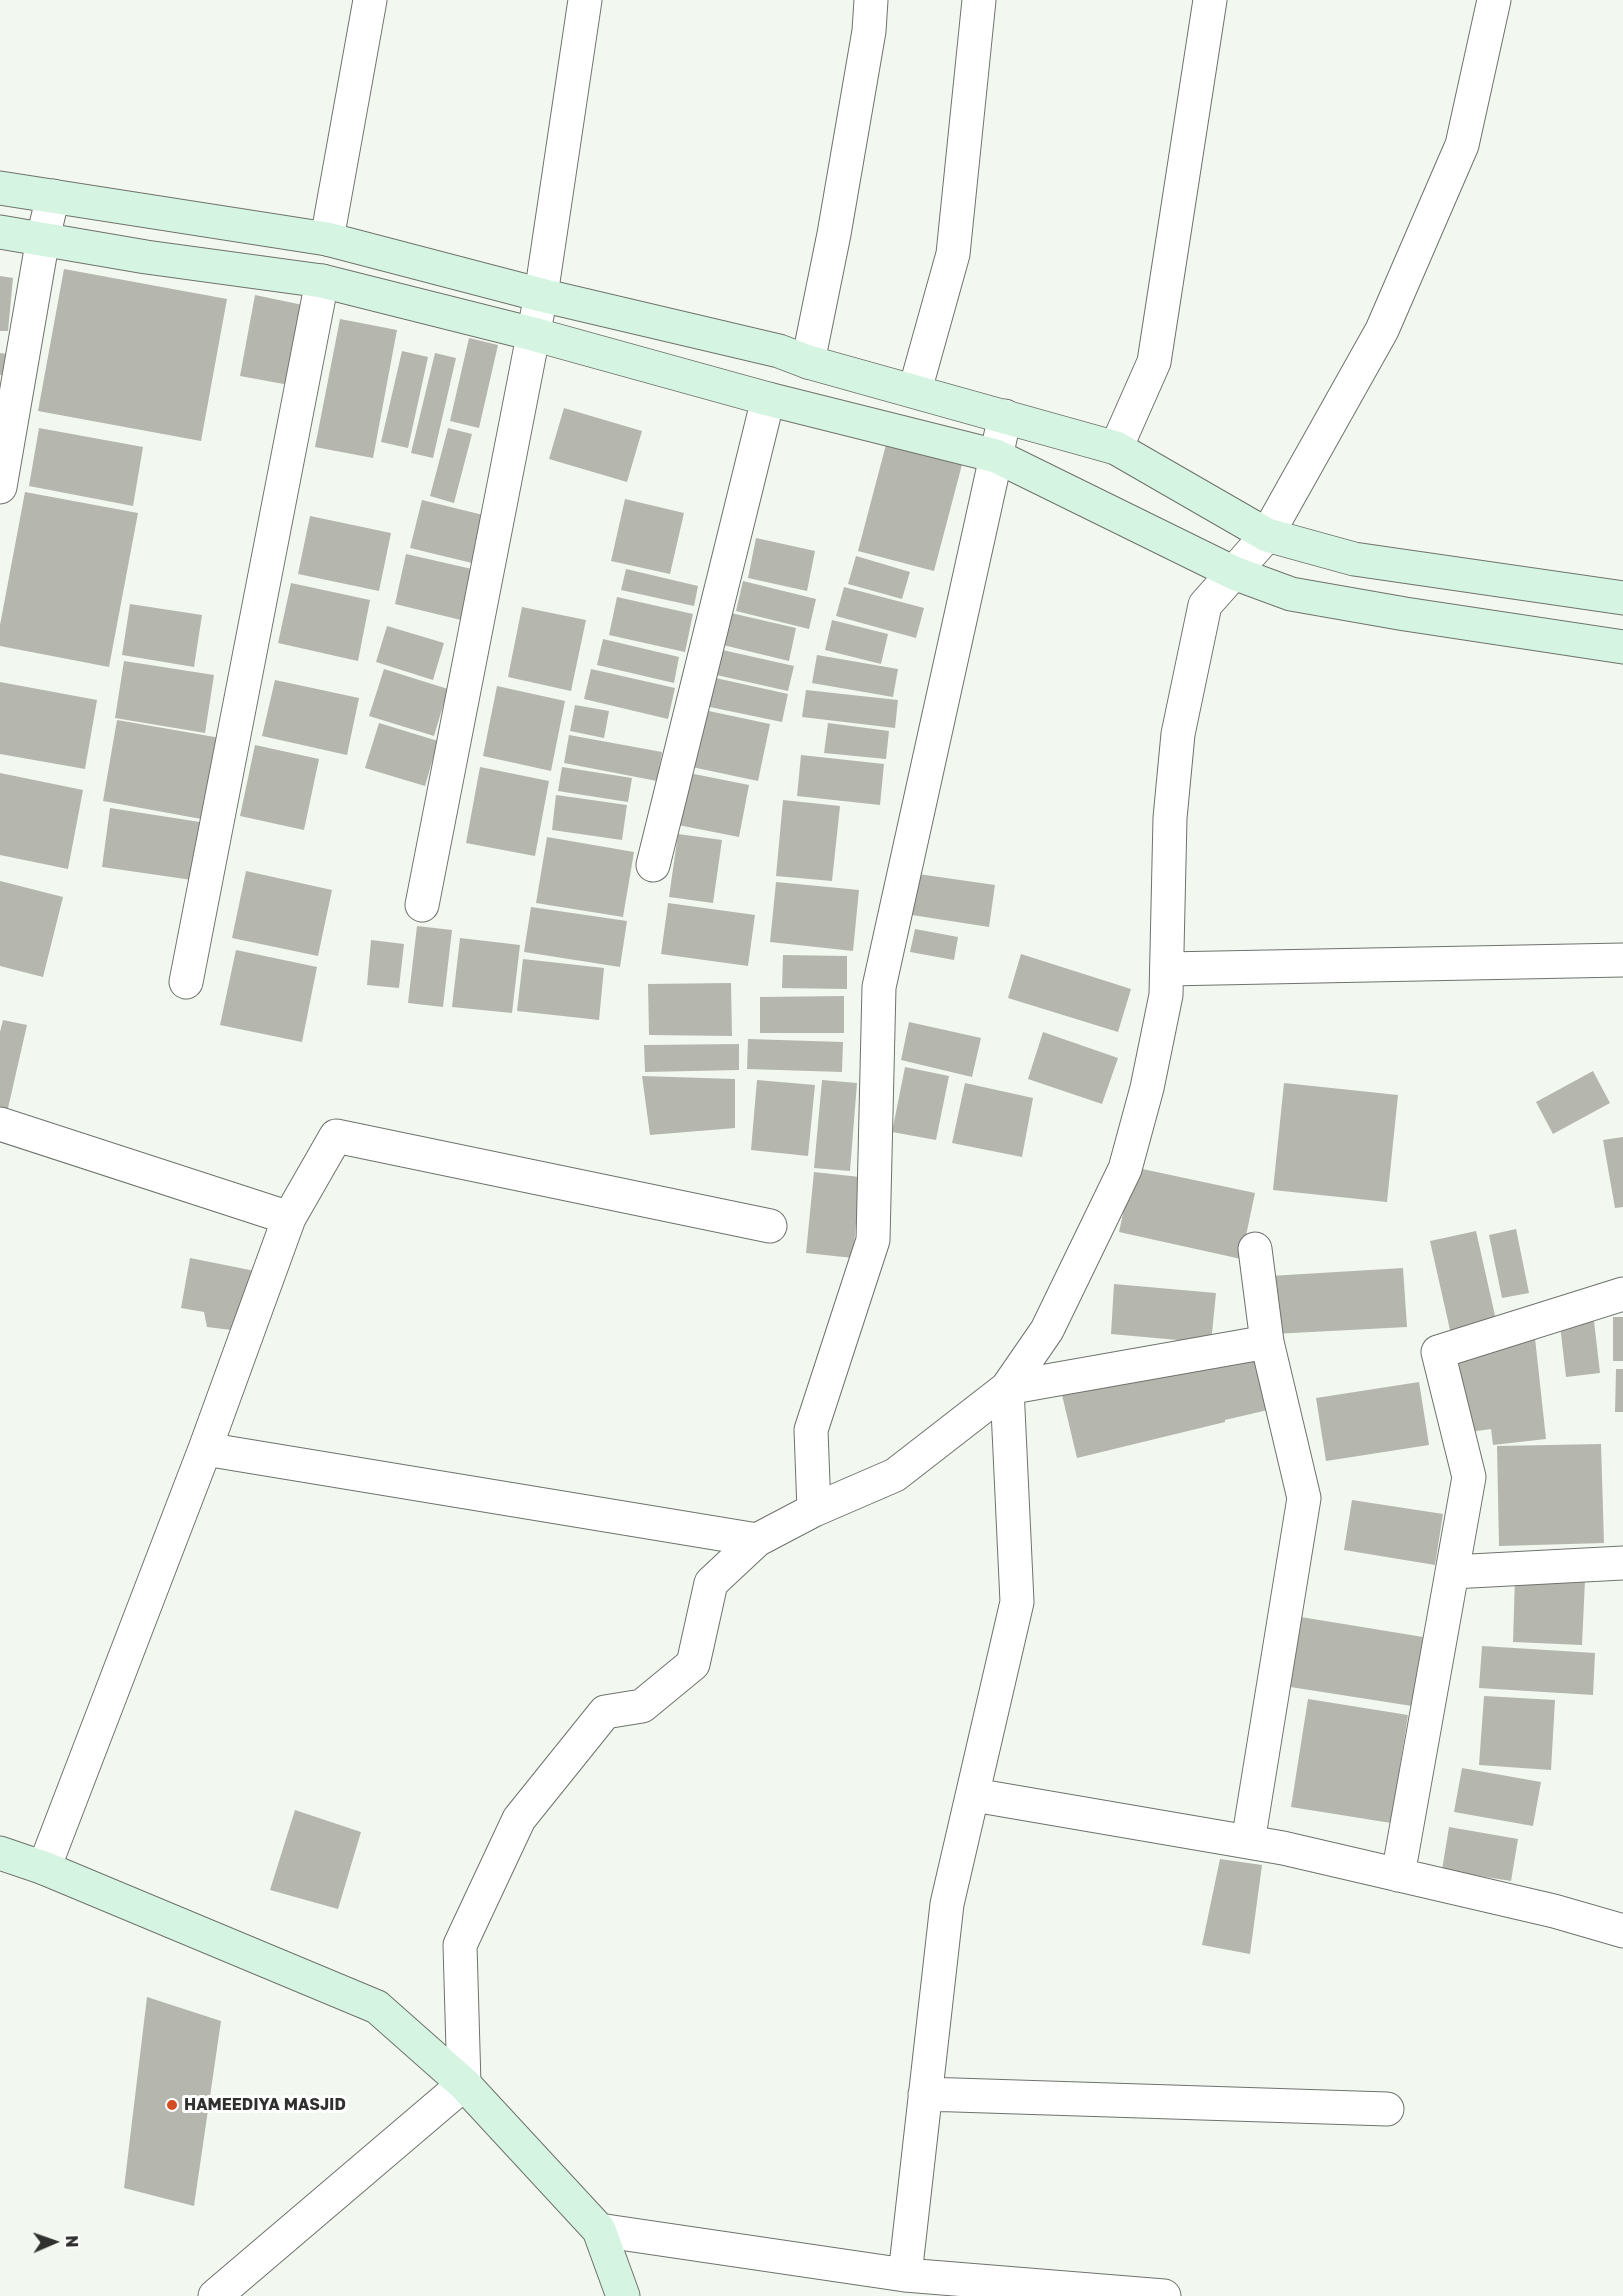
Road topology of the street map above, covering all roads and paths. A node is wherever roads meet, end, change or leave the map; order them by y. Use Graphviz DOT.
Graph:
graph roads {
  1 [pos="370,0"];
  2 [pos="585,0"];
  3 [pos="871,0"];
  4 [pos="979,0"];
  5 [pos="1210,0"];
  6 [pos="1494,0"];
  7 [pos="0,188"];
  8 [pos="53,196"];
  9 [pos="0,232"];
  10 [pos="43,238"];
  11 [pos="327,238"];
  12 [pos="322,280"];
  13 [pos="541,295"];
  14 [pos="533,334"];
  15 [pos="808,362"];
  16 [pos="915,390"];
  17 [pos="768,399"];
  18 [pos="1005,416"];
  19 [pos="1116,448"];
  20 [pos="996,456"];
  21 [pos="0,487"];
  22 [pos="1267,535"];
  23 [pos="1234,573"];
  24 [pos="1623,598"];
  25 [pos="1623,647"];
  26 [pos="653,865"];
  27 [pos="422,905"];
  28 [pos="1623,960"];
  29 [pos="1167,969"];
  30 [pos="186,982"];
  31 [pos="0,1124"];
  32 [pos="289,1218"];
  33 [pos="770,1226"];
  34 [pos="1255,1249"];
  35 [pos="1623,1294"];
  36 [pos="1267,1342"];
  37 [pos="1007,1388"];
  38 [pos="205,1449"];
  39 [pos="814,1510"];
  40 [pos="757,1540"];
  41 [pos="1623,1563"];
  42 [pos="1452,1572"];
  43 [pos="974,1795"];
  44 [pos="1248,1842"];
  45 [pos="0,1853"];
  46 [pos="44,1868"];
  47 [pos="1398,1875"];
  48 [pos="1623,1931"];
  49 [pos="464,2084"];
  50 [pos="925,2094"];
  51 [pos="1387,2109"];
  52 [pos="599,2230"];
  53 [pos="905,2275"];
  54 [pos="215,2296"];
  55 [pos="623,2296"];
  56 [pos="1164,2296"];
  1 -- 11 [label="street"];
  2 -- 13 [label="street"];
  3 -- 15 [label="street"];
  4 -- 16 [label="street"];
  5 -- 19 [label="street"];
  6 -- 22 [label="street"];
  7 -- 8 [label="main road"];
  8 -- 10 [label="street"];
  8 -- 11 [label="main road"];
  9 -- 10 [label="main road"];
  10 -- 12 [label="main road"];
  10 -- 21 [label="street"];
  11 -- 13 [label="main road"];
  12 -- 14 [label="main road"];
  12 -- 30 [label="street"];
  13 -- 14 [label="street"];
  13 -- 15 [label="main road"];
  14 -- 17 [label="main road"];
  14 -- 27 [label="street"];
  15 -- 16 [label="main road"];
  16 -- 18 [label="main road"];
  17 -- 20 [label="main road"];
  17 -- 26 [label="street"];
  18 -- 19 [label="main road"];
  18 -- 20 [label="street"];
  19 -- 22 [label="main road"];
  20 -- 23 [label="main road"];
  20 -- 39 [label="street"];
  22 -- 23 [label="street"];
  22 -- 24 [label="main road"];
  23 -- 25 [label="main road"];
  23 -- 29 [label="street"];
  28 -- 29 [label="street"];
  29 -- 37 [label="street"];
  31 -- 32 [label="street"];
  32 -- 33 [label="street"];
  32 -- 38 [label="street"];
  34 -- 36 [label="street"];
  35 -- 42 [label="street"];
  36 -- 37 [label="street"];
  36 -- 44 [label="street"];
  37 -- 39 [label="street"];
  37 -- 43 [label="street"];
  38 -- 40 [label="street"];
  38 -- 46 [label="street"];
  39 -- 40 [label="street"];
  40 -- 49 [label="street"];
  41 -- 42 [label="street"];
  42 -- 47 [label="street"];
  43 -- 44 [label="street"];
  43 -- 50 [label="street"];
  44 -- 47 [label="street"];
  45 -- 46 [label="main road"];
  46 -- 49 [label="main road"];
  47 -- 48 [label="street"];
  49 -- 52 [label="main road"];
  49 -- 54 [label="street"];
  50 -- 51 [label="street"];
  50 -- 53 [label="street"];
  52 -- 53 [label="street"];
  52 -- 55 [label="main road"];
  53 -- 56 [label="street"];
}
